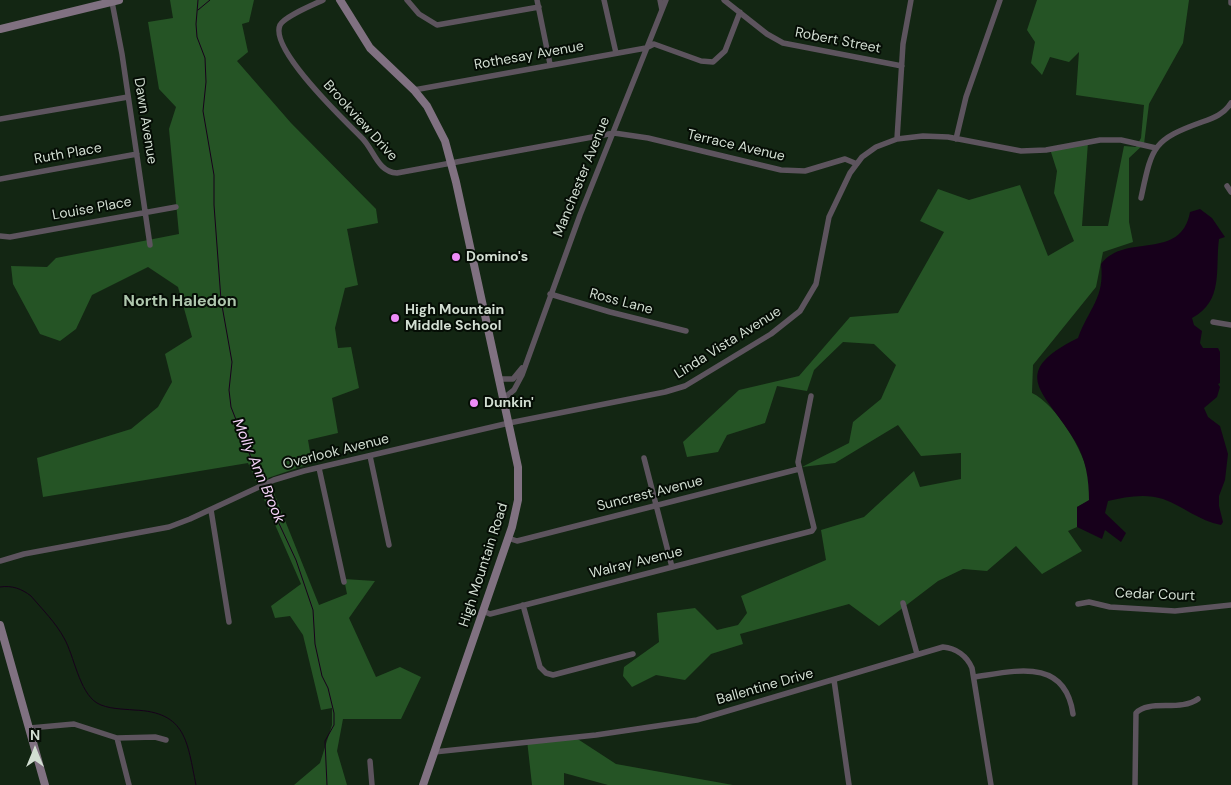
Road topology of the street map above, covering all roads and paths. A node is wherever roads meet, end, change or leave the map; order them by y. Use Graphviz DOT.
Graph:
graph roads {
  1 [pos="323,0"];
  2 [pos="340,0"];
  3 [pos="407,0"];
  4 [pos="604,0"];
  5 [pos="660,0"];
  6 [pos="666,0"];
  7 [pos="724,0"];
  8 [pos="911,0"];
  9 [pos="1000,0"];
  10 [pos="115,1"];
  11 [pos="538,3"];
  12 [pos="662,10"];
  13 [pos="740,12"];
  14 [pos="0,29"];
  15 [pos="648,46"];
  16 [pos="616,53"];
  17 [pos="550,64"];
  18 [pos="902,66"];
  19 [pos="414,90"];
  20 [pos="128,97"];
  21 [pos="1231,103"];
  22 [pos="0,119"];
  23 [pos="614,133"];
  24 [pos="897,139"];
  25 [pos="956,139"];
  26 [pos="1156,148"];
  27 [pos="137,154"];
  28 [pos="451,162"];
  29 [pos="857,164"];
  30 [pos="2,179"];
  31 [pos="1141,198"];
  32 [pos="176,207"];
  33 [pos="146,212"];
  34 [pos="0,236"];
  35 [pos="150,245"];
  36 [pos="550,294"];
  37 [pos="1213,322"];
  38 [pos="1231,325"];
  39 [pos="686,330"];
  40 [pos="525,365"];
  41 [pos="500,379"];
  42 [pos="811,396"];
  43 [pos="504,398"];
  44 [pos="509,423"];
  45 [pos="370,456"];
  46 [pos="644,458"];
  47 [pos="318,468"];
  48 [pos="799,468"];
  49 [pos="656,505"];
  50 [pos="210,510"];
  51 [pos="508,538"];
  52 [pos="389,545"];
  53 [pos="0,561"];
  54 [pos="672,567"];
  55 [pos="344,582"];
  56 [pos="903,603"];
  57 [pos="1078,604"];
  58 [pos="1231,605"];
  59 [pos="523,606"];
  60 [pos="483,612"];
  61 [pos="229,622"];
  62 [pos="0,625"];
  63 [pos="633,654"];
  64 [pos="917,654"];
  65 [pos="974,677"];
  66 [pos="834,680"];
  67 [pos="1198,699"];
  68 [pos="1073,714"];
  69 [pos="30,728"];
  70 [pos="117,738"];
  71 [pos="166,740"];
  72 [pos="434,752"];
  73 [pos="370,761"];
  74 [pos="45,785"];
  75 [pos="129,785"];
  76 [pos="372,785"];
  77 [pos="423,785"];
  78 [pos="849,785"];
  79 [pos="991,785"];
  80 [pos="1135,785"];
  1 -- 28 [label="street, Brookview Drive"];
  2 -- 19 [label="street, High Mountain Road"];
  3 -- 11 [label="street"];
  4 -- 16 [label="street"];
  5 -- 12 [label="street"];
  6 -- 12 [label="street, Manchester Avenue"];
  7 -- 13 [label="street, Robert Street"];
  8 -- 18 [label="street"];
  9 -- 25 [label="street"];
  10 -- 14 [label="street"];
  10 -- 20 [label="street, Dawn Avenue"];
  11 -- 17 [label="street"];
  12 -- 15 [label="street, Manchester Avenue"];
  13 -- 15 [label="street"];
  13 -- 18 [label="street, Robert Street"];
  15 -- 16 [label="street, Rothesay Avenue"];
  15 -- 23 [label="street, Manchester Avenue"];
  16 -- 17 [label="street, Rothesay Avenue"];
  17 -- 19 [label="street, Rothesay Avenue"];
  18 -- 24 [label="street"];
  19 -- 28 [label="street, High Mountain Road"];
  20 -- 22 [label="street"];
  20 -- 27 [label="street, Dawn Avenue"];
  21 -- 26 [label="street"];
  23 -- 28 [label="street, Terrace Avenue"];
  23 -- 29 [label="street, Terrace Avenue"];
  23 -- 36 [label="street, Manchester Avenue"];
  24 -- 25 [label="street"];
  24 -- 29 [label="street"];
  25 -- 26 [label="street"];
  26 -- 31 [label="street"];
  27 -- 30 [label="street, Ruth Place"];
  27 -- 33 [label="street, Dawn Avenue"];
  28 -- 41 [label="street, High Mountain Road"];
  29 -- 44 [label="street, Linda Vista Avenue"];
  32 -- 33 [label="street, Louise Place"];
  33 -- 34 [label="street, Louise Place"];
  33 -- 35 [label="street, Dawn Avenue"];
  36 -- 39 [label="street, Ross Lane"];
  36 -- 40 [label="street, Manchester Avenue"];
  37 -- 38 [label="street"];
  40 -- 41 [label="street"];
  40 -- 43 [label="street, Manchester Avenue"];
  41 -- 43 [label="street, High Mountain Road"];
  42 -- 48 [label="street"];
  43 -- 44 [label="street, High Mountain Road"];
  44 -- 45 [label="street, Overlook Avenue"];
  44 -- 51 [label="street, High Mountain Road"];
  45 -- 47 [label="street, Overlook Avenue"];
  45 -- 52 [label="street"];
  46 -- 49 [label="street"];
  47 -- 50 [label="street, Overlook Avenue"];
  47 -- 55 [label="street"];
  48 -- 49 [label="street, Suncrest Avenue"];
  48 -- 54 [label="street, Walray Avenue"];
  49 -- 51 [label="street, Suncrest Avenue"];
  49 -- 54 [label="street"];
  50 -- 53 [label="street, Overlook Avenue"];
  50 -- 61 [label="street"];
  51 -- 60 [label="street, High Mountain Road"];
  54 -- 59 [label="street, Walray Avenue"];
  56 -- 64 [label="street"];
  57 -- 58 [label="street, Cedar Court"];
  59 -- 60 [label="street, Walray Avenue"];
  59 -- 63 [label="street"];
  60 -- 72 [label="street, High Mountain Road"];
  62 -- 69 [label="street"];
  64 -- 65 [label="street, Ballentine Drive"];
  64 -- 66 [label="street, Ballentine Drive"];
  65 -- 68 [label="street"];
  65 -- 79 [label="street, Ballentine Drive"];
  66 -- 72 [label="street, Ballentine Drive"];
  66 -- 78 [label="street"];
  67 -- 80 [label="street"];
  69 -- 70 [label="street"];
  69 -- 74 [label="street"];
  70 -- 71 [label="street"];
  70 -- 75 [label="street"];
  72 -- 77 [label="street, High Mountain Road"];
  73 -- 76 [label="street"];
}
